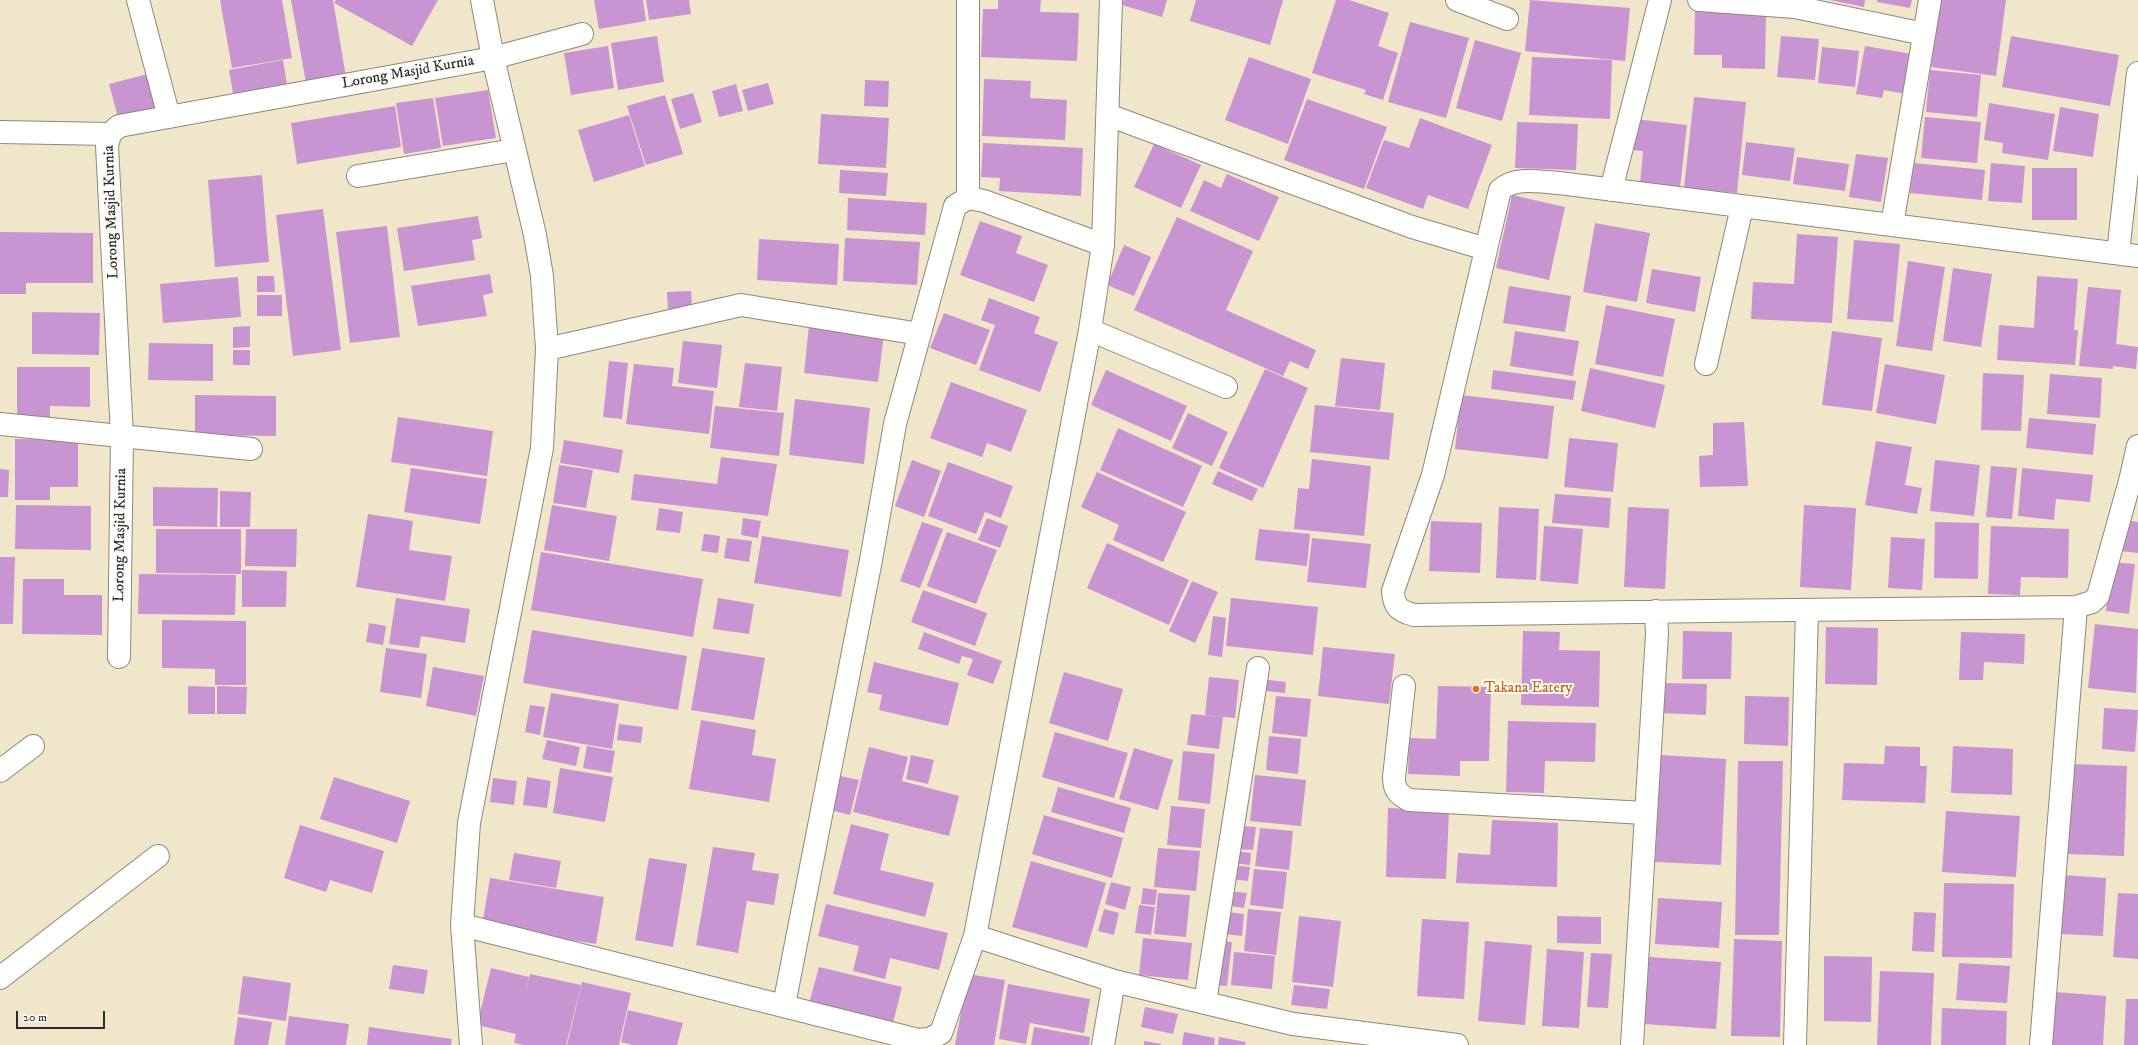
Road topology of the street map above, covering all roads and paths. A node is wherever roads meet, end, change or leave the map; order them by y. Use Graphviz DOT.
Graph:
graph roads {
  1 [pos="138,0"];
  2 [pos="482,0"];
  3 [pos="968,0"];
  4 [pos="1111,0"];
  5 [pos="1457,0"];
  6 [pos="1660,0"];
  7 [pos="1699,0"];
  8 [pos="1930,0"];
  9 [pos="1793,4"];
  10 [pos="1507,19"];
  11 [pos="582,34"];
  12 [pos="1924,34"];
  13 [pos="493,58"];
  14 [pos="2138,73"];
  15 [pos="1108,115"];
  16 [pos="169,117"];
  17 [pos="0,132"];
  18 [pos="110,134"];
  19 [pos="514,150"];
  20 [pos="358,176"];
  21 [pos="1612,190"];
  22 [pos="968,198"];
  23 [pos="1742,207"];
  24 [pos="1892,225"];
  25 [pos="1102,245"];
  26 [pos="1486,249"];
  27 [pos="2128,254"];
  28 [pos="1090,330"];
  29 [pos="920,334"];
  30 [pos="547,349"];
  31 [pos="1706,364"];
  32 [pos="1226,387"];
  33 [pos="0,424"];
  34 [pos="122,436"];
  35 [pos="2138,446"];
  36 [pos="251,449"];
  37 [pos="2076,607"];
  38 [pos="1656,611"];
  39 [pos="1807,611"];
  40 [pos="119,657"];
  41 [pos="1258,668"];
  42 [pos="1404,686"];
  43 [pos="33,746"];
  44 [pos="0,771"];
  45 [pos="1645,813"];
  46 [pos="158,856"];
  47 [pos="462,925"];
  48 [pos="975,936"];
  49 [pos="0,978"];
  50 [pos="1114,981"];
  51 [pos="1205,1002"];
  52 [pos="784,1005"];
  53 [pos="471,1045"];
  54 [pos="1103,1045"];
  55 [pos="1457,1045"];
  56 [pos="1632,1045"];
  57 [pos="1795,1045"];
  58 [pos="2041,1045"];
  1 -- 16 [label="street"];
  2 -- 13 [label="street"];
  3 -- 22 [label="street"];
  4 -- 15 [label="street"];
  5 -- 10 [label="street"];
  6 -- 21 [label="street"];
  7 -- 9 [label="street"];
  8 -- 12 [label="street"];
  9 -- 12 [label="street"];
  11 -- 13 [label="street, Lorong Masjid Kurnia"];
  12 -- 24 [label="street"];
  13 -- 16 [label="street, Lorong Masjid Kurnia"];
  13 -- 19 [label="street"];
  14 -- 27 [label="street"];
  15 -- 25 [label="street"];
  15 -- 26 [label="street"];
  16 -- 18 [label="street, Lorong Masjid Kurnia"];
  17 -- 18 [label="street"];
  18 -- 34 [label="street, Lorong Masjid Kurnia"];
  19 -- 20 [label="street"];
  19 -- 30 [label="street"];
  21 -- 23 [label="street"];
  21 -- 26 [label="street"];
  22 -- 25 [label="street"];
  22 -- 29 [label="street"];
  23 -- 24 [label="street"];
  23 -- 31 [label="street"];
  24 -- 27 [label="street"];
  25 -- 28 [label="street"];
  26 -- 38 [label="street"];
  28 -- 32 [label="street"];
  28 -- 48 [label="street"];
  29 -- 30 [label="street"];
  29 -- 52 [label="street"];
  30 -- 47 [label="street"];
  33 -- 34 [label="street"];
  34 -- 36 [label="street"];
  34 -- 40 [label="street, Lorong Masjid Kurnia"];
  35 -- 37 [label="street"];
  37 -- 39 [label="street"];
  37 -- 58 [label="street"];
  38 -- 39 [label="street"];
  38 -- 45 [label="street"];
  39 -- 57 [label="street"];
  41 -- 51 [label="street"];
  42 -- 45 [label="street"];
  43 -- 44 [label="street"];
  45 -- 56 [label="street"];
  46 -- 49 [label="street"];
  47 -- 52 [label="street"];
  47 -- 53 [label="street"];
  48 -- 50 [label="street"];
  48 -- 52 [label="street"];
  50 -- 51 [label="street"];
  50 -- 54 [label="street"];
  51 -- 55 [label="street"];
}
